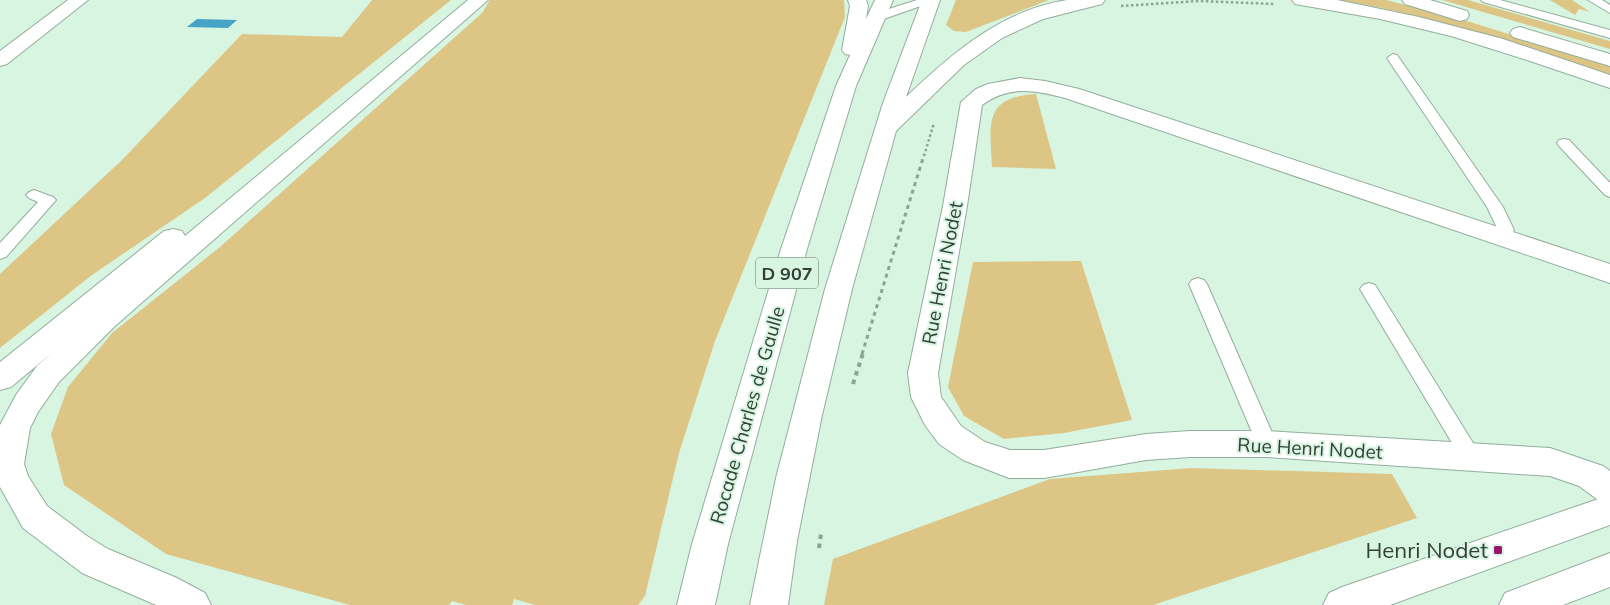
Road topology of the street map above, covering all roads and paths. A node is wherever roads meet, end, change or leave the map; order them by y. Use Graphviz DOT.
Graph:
graph roads {
  1 [pos="78,0"];
  2 [pos="465,0"];
  3 [pos="479,0"];
  4 [pos="858,0"];
  5 [pos="930,0"];
  6 [pos="1096,0"];
  7 [pos="1301,0"];
  8 [pos="1411,0"];
  9 [pos="1487,0"];
  10 [pos="1594,0"];
  11 [pos="1279,5"];
  12 [pos="1116,7"];
  13 [pos="880,9"];
  14 [pos="1610,10"];
  15 [pos="1610,34"];
  16 [pos="1393,58"];
  17 [pos="0,60"];
  18 [pos="1610,60"];
  19 [pos="1610,82"];
  20 [pos="846,86"];
  21 [pos="938,115"];
  22 [pos="888,127"];
  23 [pos="1564,143"];
  24 [pos="1610,192"];
  25 [pos="34,195"];
  26 [pos="1502,238"];
  27 [pos="0,253"];
  28 [pos="1610,274"];
  29 [pos="1198,284"];
  30 [pos="1369,289"];
  31 [pos="3,376"];
  32 [pos="852,386"];
  33 [pos="7,435"];
  34 [pos="1267,444"];
  35 [pos="1471,457"];
  36 [pos="1610,490"];
  37 [pos="1610,510"];
  38 [pos="822,529"];
  39 [pos="817,557"];
  40 [pos="1607,573"];
  41 [pos="192,605"];
  42 [pos="696,605"];
  43 [pos="769,605"];
  44 [pos="1342,605"];
  45 [pos="1518,605"];
  1 -- 17 [label="main road"];
  2 -- 31 [label="main road"];
  3 -- 33 [label="main road"];
  4 -- 20 [label="main road"];
  5 -- 13 [label="lane"];
  5 -- 22 [label="main road, D 907"];
  6 -- 22 [label="main road"];
  7 -- 19 [label="main road"];
  8 -- 18 [label="main road"];
  9 -- 15 [label="lane"];
  10 -- 14 [label="lane"];
  11 -- 12 [label="path"];
  13 -- 20 [label="main road, Rocade Charles de Gaulle / D 907"];
  16 -- 26 [label="lane"];
  20 -- 42 [label="main road, Rocade Charles de Gaulle / D 907"];
  21 -- 32 [label="path"];
  22 -- 43 [label="main road, D 907"];
  23 -- 24 [label="lane"];
  25 -- 27 [label="lane"];
  26 -- 28 [label="main road, Rue Henri Nodet"];
  26 -- 34 [label="main road, Rue Henri Nodet"];
  29 -- 34 [label="lane"];
  30 -- 35 [label="lane"];
  33 -- 41 [label="main road"];
  34 -- 35 [label="main road, Rue Henri Nodet"];
  35 -- 36 [label="main road, Rue Henri Nodet"];
  37 -- 44 [label="main road"];
  38 -- 39 [label="path"];
  40 -- 45 [label="main road"];
}
